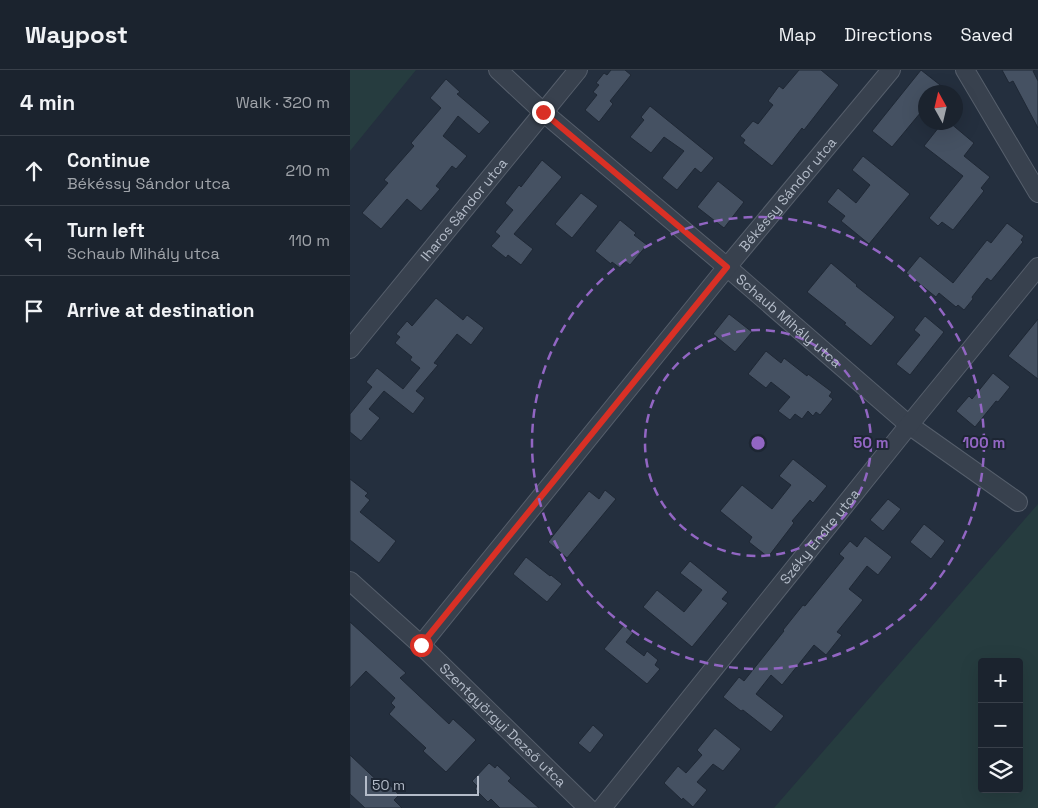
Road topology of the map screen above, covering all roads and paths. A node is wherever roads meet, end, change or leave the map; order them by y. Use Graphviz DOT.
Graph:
graph roads {
  1 [pos="498,70"];
  2 [pos="578,70"];
  3 [pos="891,70"];
  4 [pos="965,70"];
  5 [pos="543,112"];
  6 [pos="1038,193"];
  7 [pos="727,267"];
  8 [pos="1038,267"];
  9 [pos="350,349"];
  10 [pos="909,424"];
  11 [pos="1018,502"];
  12 [pos="350,581"];
  13 [pos="421,645"];
  14 [pos="588,808"];
  15 [pos="602,808"];
  1 -- 5 [label="street, Schaub Mihály utca"];
  2 -- 5 [label="street, Iharos Sándor utca"];
  3 -- 7 [label="street, Békéssy Sándor utca"];
  4 -- 6 [label="street"];
  5 -- 7 [label="street, Schaub Mihály utca"];
  5 -- 9 [label="street, Iharos Sándor utca"];
  7 -- 10 [label="street, Schaub Mihály utca"];
  7 -- 13 [label="street, Békéssy Sándor utca"];
  8 -- 10 [label="street, Széky Endre utca"];
  10 -- 11 [label="street, Schaub Mihály utca"];
  10 -- 15 [label="street, Széky Endre utca"];
  12 -- 13 [label="street, Szentgyörgyi Dezső utca"];
  13 -- 14 [label="street, Szentgyörgyi Dezső utca"];
}
